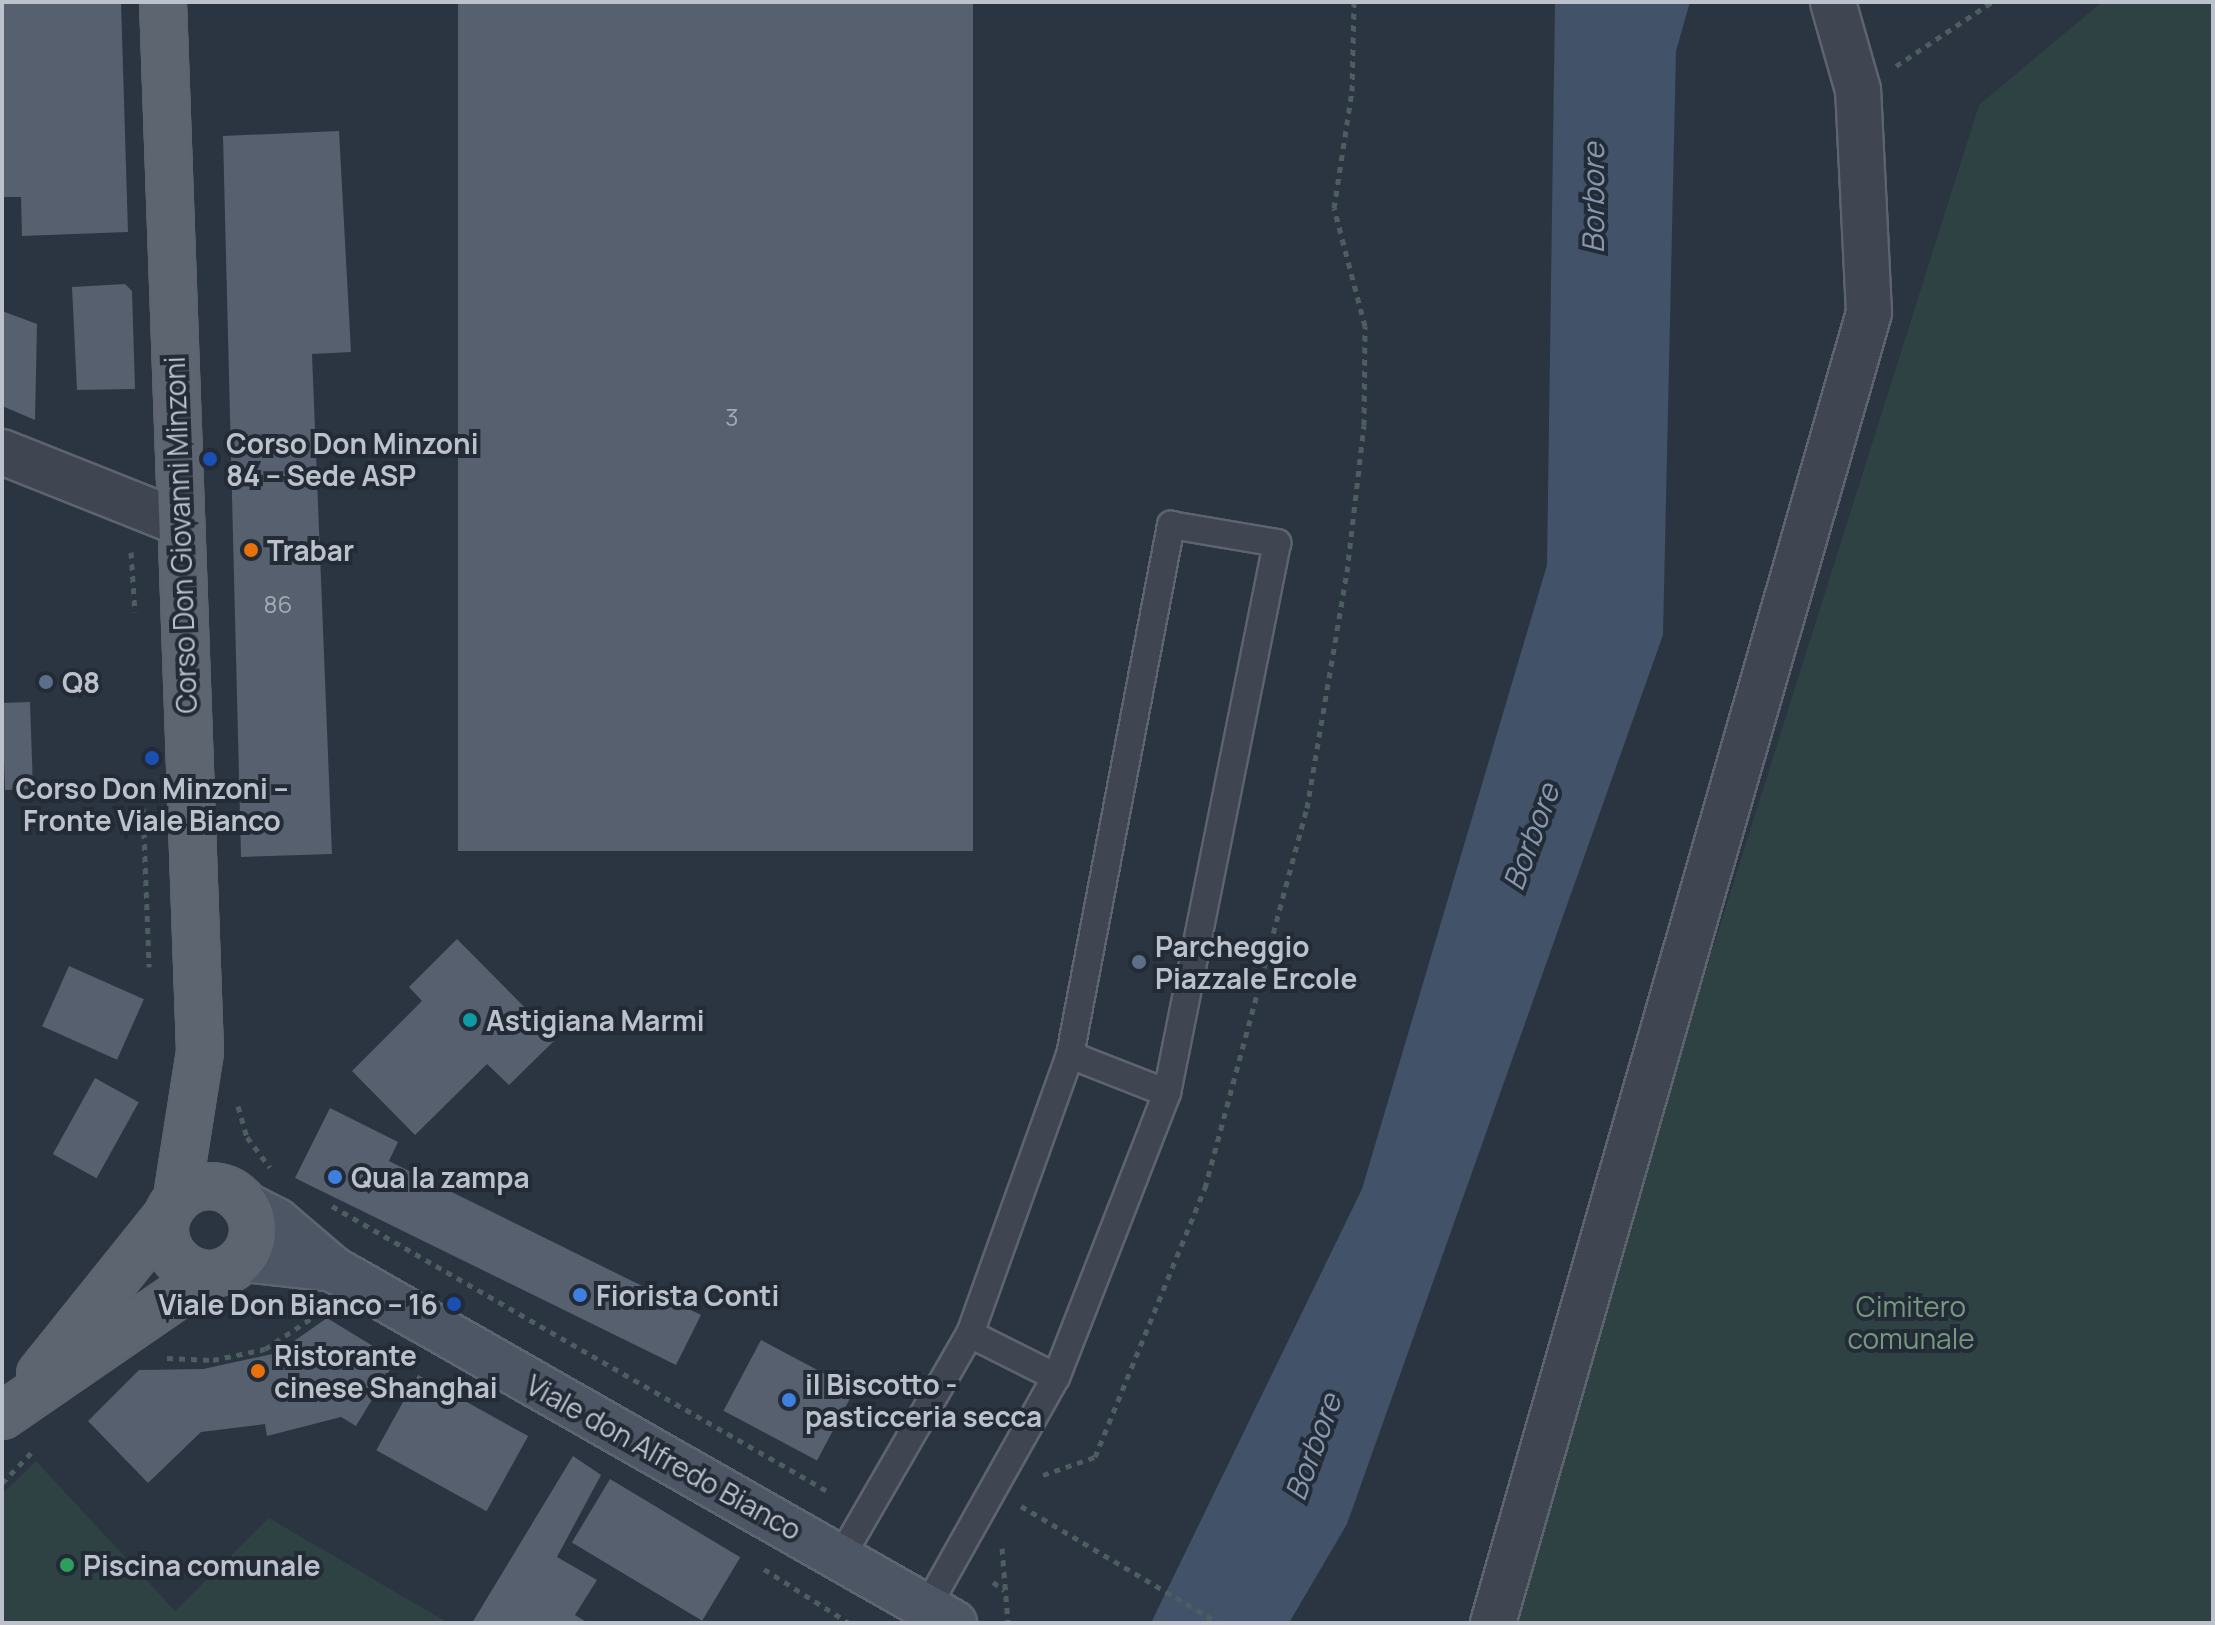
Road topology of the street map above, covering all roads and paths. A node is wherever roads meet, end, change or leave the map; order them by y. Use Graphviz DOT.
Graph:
graph roads {
  1 [pos="163,2"];
  2 [pos="1354,2"];
  3 [pos="1833,2"];
  4 [pos="1992,2"];
  5 [pos="1858,90"];
  6 [pos="2,452"];
  7 [pos="178,522"];
  8 [pos="131,541"];
  9 [pos="135,612"];
  10 [pos="143,808"];
  11 [pos="150,976"];
  12 [pos="1070,1055"];
  13 [pos="199,1069"];
  14 [pos="1167,1093"];
  15 [pos="236,1197"];
  16 [pos="172,1208"];
  17 [pos="366,1226"];
  18 [pos="225,1267"];
  19 [pos="328,1290"];
  20 [pos="970,1334"];
  21 [pos="153,1358"];
  22 [pos="1056,1377"];
  23 [pos="11,1407"];
  24 [pos="1008,1461"];
  25 [pos="829,1492"];
  26 [pos="1060,1528"];
  27 [pos="1002,1538"];
  28 [pos="841,1557"];
  29 [pos="993,1582"];
  30 [pos="1005,1591"];
  31 [pos="940,1615"];
  32 [pos="1008,1623"];
  33 [pos="1219,1623"];
  34 [pos="1493,1623"];
  1 -- 7 [label="main road, Corso Don Giovanni Minzoni"];
  2 -- 24 [label="path"];
  3 -- 5 [label="street"];
  4 -- 5 [label="path"];
  5 -- 34 [label="street"];
  6 -- 7 [label="street"];
  7 -- 13 [label="main road, Corso Don Giovanni Minzoni"];
  8 -- 9 [label="path"];
  10 -- 11 [label="path"];
  12 -- 14 [label="lane"];
  12 -- 14 [label="lane"];
  12 -- 20 [label="lane"];
  13 -- 15 [label="main road, Corso Don Giovanni Minzoni"];
  13 -- 16 [label="main road, Corso Don Giovanni Minzoni"];
  14 -- 22 [label="lane"];
  15 -- 16 [label="main road"];
  15 -- 18 [label="main road, Corso Don Giovanni Minzoni"];
  15 -- 19 [label="street, Viale don Alfredo Bianco"];
  16 -- 18 [label="main road, Corso Don Giovanni Minzoni"];
  16 -- 23 [label="main road, Corso Don Giovanni Minzoni"];
  17 -- 25 [label="path"];
  18 -- 19 [label="street, Viale don Alfredo Bianco"];
  18 -- 23 [label="main road, Corso Don Giovanni Minzoni"];
  19 -- 21 [label="path"];
  19 -- 28 [label="street, Viale don Alfredo Bianco"];
  20 -- 22 [label="lane"];
  20 -- 28 [label="lane"];
  22 -- 24 [label="lane"];
  24 -- 31 [label="lane"];
  26 -- 33 [label="path"];
  27 -- 30 [label="path"];
  28 -- 31 [label="street, Viale don Alfredo Bianco"];
  29 -- 30 [label="path"];
  30 -- 32 [label="path"];
}
